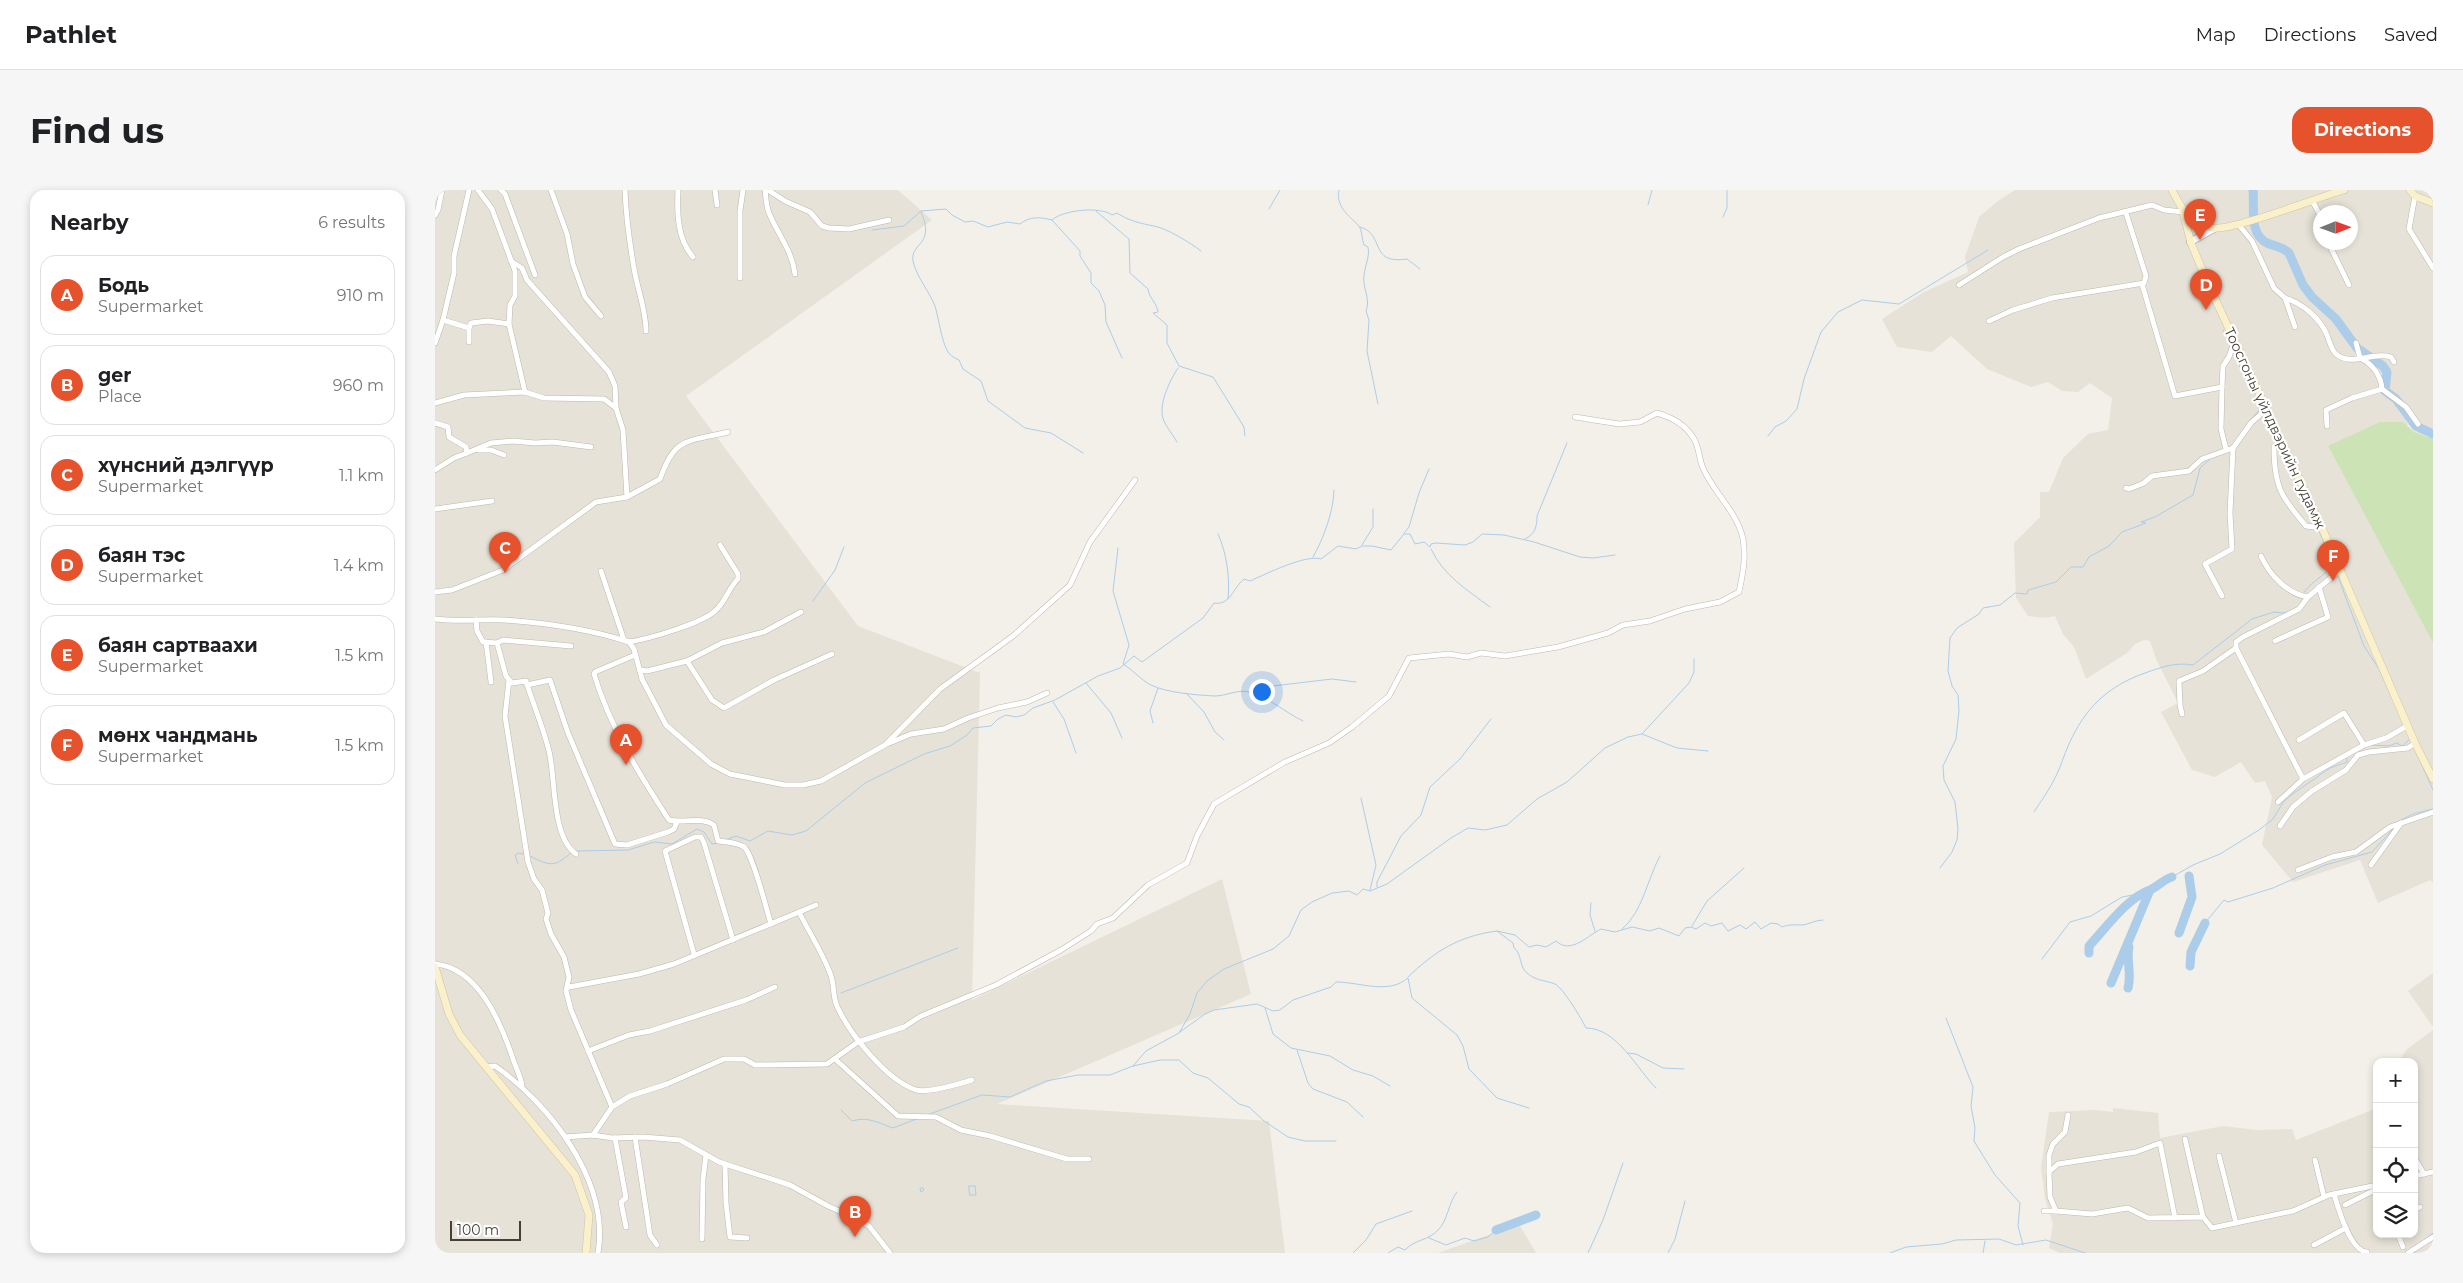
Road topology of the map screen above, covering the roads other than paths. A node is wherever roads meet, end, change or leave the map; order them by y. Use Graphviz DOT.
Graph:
graph roads {
  1 [pos="441,190"];
  2 [pos="469,190"];
  3 [pos="477,190"];
  4 [pos="501,190"];
  5 [pos="551,190"];
  6 [pos="625,190"];
  7 [pos="678,190"];
  8 [pos="715,190"];
  9 [pos="743,190"];
  10 [pos="766,190"];
  11 [pos="2172,190"];
  12 [pos="2342,190"];
  13 [pos="2410,190"];
  14 [pos="2415,196"];
  15 [pos="2312,200"];
  16 [pos="2433,203"];
  17 [pos="2315,205"];
  18 [pos="717,206"];
  19 [pos="2183,212"];
  20 [pos="2126,213"];
  21 [pos="435,215"];
  22 [pos="889,220"];
  23 [pos="2238,224"];
  24 [pos="2214,229"];
  25 [pos="2190,242"];
  26 [pos="2332,250"];
  27 [pos="693,257"];
  28 [pos="511,260"];
  29 [pos="2433,268"];
  30 [pos="795,274"];
  31 [pos="535,275"];
  32 [pos="740,278"];
  33 [pos="2142,284"];
  34 [pos="2349,285"];
  35 [pos="1959,286"];
  36 [pos="2285,298"];
  37 [pos="601,316"];
  38 [pos="443,320"];
  39 [pos="1989,321"];
  40 [pos="509,324"];
  41 [pos="2295,327"];
  42 [pos="469,328"];
  43 [pos="646,331"];
  44 [pos="469,342"];
  45 [pos="2233,342"];
  46 [pos="435,343"];
  47 [pos="2356,343"];
  48 [pos="2362,358"];
  49 [pos="2394,362"];
  50 [pos="2222,387"];
  51 [pos="2381,389"];
  52 [pos="525,392"];
  53 [pos="435,403"];
  54 [pos="2265,403"];
  55 [pos="615,408"];
  56 [pos="1575,417"];
  57 [pos="435,423"];
  58 [pos="2418,424"];
  59 [pos="2327,426"];
  60 [pos="728,432"];
  61 [pos="2282,440"];
  62 [pos="591,447"];
  63 [pos="2229,449"];
  64 [pos="475,450"];
  65 [pos="467,453"];
  66 [pos="504,455"];
  67 [pos="435,470"];
  68 [pos="1135,480"];
  69 [pos="2126,488"];
  70 [pos="627,497"];
  71 [pos="493,501"];
  72 [pos="435,509"];
  73 [pos="2323,528"];
  74 [pos="720,545"];
  75 [pos="2261,556"];
  76 [pos="2341,570"];
  77 [pos="601,571"];
  78 [pos="2319,587"];
  79 [pos="435,592"];
  80 [pos="2223,596"];
  81 [pos="2308,597"];
  82 [pos="801,612"];
  83 [pos="435,619"];
  84 [pos="476,620"];
  85 [pos="627,641"];
  86 [pos="2275,641"];
  87 [pos="486,642"];
  88 [pos="497,643"];
  89 [pos="571,646"];
  90 [pos="2236,648"];
  91 [pos="832,654"];
  92 [pos="635,655"];
  93 [pos="687,661"];
  94 [pos="640,670"];
  95 [pos="509,680"];
  96 [pos="491,682"];
  97 [pos="527,685"];
  98 [pos="1047,693"];
  99 [pos="2182,714"];
  100 [pos="2407,726"];
  101 [pos="2299,740"];
  102 [pos="2415,743"];
  103 [pos="885,745"];
  104 [pos="2364,745"];
  105 [pos="2303,779"];
  106 [pos="2433,779"];
  107 [pos="2278,802"];
  108 [pos="2433,812"];
  109 [pos="677,822"];
  110 [pos="2401,822"];
  111 [pos="2280,826"];
  112 [pos="576,854"];
  113 [pos="2371,865"];
  114 [pos="2298,870"];
  115 [pos="816,905"];
  116 [pos="799,912"];
  117 [pos="771,924"];
  118 [pos="733,940"];
  119 [pos="694,954"];
  120 [pos="435,964"];
  121 [pos="435,968"];
  122 [pos="569,987"];
  123 [pos="775,987"];
  124 [pos="858,1042"];
  125 [pos="588,1051"];
  126 [pos="835,1059"];
  127 [pos="486,1067"];
  128 [pos="972,1080"];
  129 [pos="522,1085"];
  130 [pos="612,1107"];
  131 [pos="2067,1115"];
  132 [pos="593,1135"];
  133 [pos="635,1137"];
  134 [pos="565,1138"];
  135 [pos="615,1138"];
  136 [pos="2185,1139"];
  137 [pos="706,1155"];
  138 [pos="2219,1156"];
  139 [pos="1089,1159"];
  140 [pos="2315,1160"];
  141 [pos="725,1164"];
  142 [pos="2418,1164"];
  143 [pos="2049,1172"];
  144 [pos="2433,1172"];
  145 [pos="2424,1174"];
  146 [pos="2418,1175"];
  147 [pos="2373,1188"];
  148 [pos="2373,1189"];
  149 [pos="2334,1194"];
  150 [pos="2324,1197"];
  151 [pos="2345,1205"];
  152 [pos="2045,1211"];
  153 [pos="2056,1211"];
  154 [pos="2203,1217"];
  155 [pos="2175,1218"];
  156 [pos="2235,1223"];
  157 [pos="626,1227"];
  158 [pos="2346,1228"];
  159 [pos="2433,1237"];
  160 [pos="747,1238"];
  161 [pos="2400,1238"];
  162 [pos="702,1239"];
  163 [pos="657,1245"];
  164 [pos="2314,1245"];
  165 [pos="2403,1247"];
  166 [pos="2367,1252"];
  167 [pos="586,1253"];
  168 [pos="598,1253"];
  169 [pos="890,1253"];
  170 [pos="2408,1253"];
  1 -- 21 [label="street"];
  2 -- 38 [label="street"];
  3 -- 28 [label="street"];
  4 -- 31 [label="street"];
  5 -- 37 [label="street"];
  6 -- 43 [label="street"];
  7 -- 27 [label="street"];
  8 -- 18 [label="street"];
  9 -- 32 [label="street"];
  10 -- 22 [label="street"];
  10 -- 30 [label="street"];
  11 -- 19 [label="main road, Тоосгоны үйлдвэрийн гудамж"];
  12 -- 15 [label="main road"];
  13 -- 14 [label="main road"];
  14 -- 16 [label="main road"];
  14 -- 29 [label="street"];
  15 -- 17 [label="street"];
  15 -- 23 [label="main road"];
  19 -- 20 [label="street"];
  19 -- 24 [label="main road"];
  19 -- 25 [label="main road, Тоосгоны үйлдвэрийн гудамж"];
  20 -- 33 [label="street"];
  20 -- 35 [label="street"];
  23 -- 24 [label="main road"];
  23 -- 36 [label="street"];
  24 -- 25 [label="street"];
  25 -- 45 [label="main road, Тоосгоны үйлдвэрийн гудамж"];
  26 -- 34 [label="street"];
  28 -- 40 [label="street"];
  28 -- 55 [label="street"];
  33 -- 39 [label="street"];
  33 -- 50 [label="street"];
  36 -- 41 [label="street"];
  36 -- 48 [label="street"];
  38 -- 42 [label="street"];
  38 -- 46 [label="street"];
  40 -- 42 [label="street"];
  40 -- 52 [label="street"];
  42 -- 44 [label="street"];
  45 -- 50 [label="street"];
  45 -- 54 [label="main road, Тоосгоны үйлдвэрийн гудамж"];
  47 -- 48 [label="street"];
  48 -- 49 [label="street"];
  48 -- 51 [label="street"];
  50 -- 63 [label="street"];
  51 -- 58 [label="street"];
  51 -- 59 [label="street"];
  52 -- 53 [label="street"];
  52 -- 55 [label="street"];
  54 -- 61 [label="main road, Тоосгоны үйлдвэрийн гудамж"];
  54 -- 63 [label="street"];
  55 -- 70 [label="street"];
  56 -- 124 [label="street"];
  57 -- 65 [label="street"];
  60 -- 70 [label="street"];
  61 -- 73 [label="main road, Тоосгоны үйлдвэрийн гудамж"];
  61 -- 73 [label="street"];
  62 -- 64 [label="street"];
  63 -- 69 [label="street"];
  63 -- 80 [label="street"];
  64 -- 65 [label="street"];
  64 -- 66 [label="street"];
  65 -- 67 [label="street"];
  68 -- 103 [label="street"];
  70 -- 79 [label="street"];
  71 -- 72 [label="street"];
  73 -- 76 [label="main road, Тоосгоны үйлдвэрийн гудамж"];
  74 -- 85 [label="street"];
  75 -- 81 [label="street"];
  76 -- 78 [label="street"];
  76 -- 100 [label="main road, Тоосгоны үйлдвэрийн гудамж"];
  77 -- 85 [label="street"];
  78 -- 81 [label="street"];
  78 -- 86 [label="street"];
  81 -- 90 [label="street"];
  82 -- 93 [label="street"];
  83 -- 84 [label="street"];
  84 -- 85 [label="street"];
  84 -- 87 [label="street"];
  85 -- 92 [label="street"];
  87 -- 88 [label="street"];
  87 -- 96 [label="street"];
  88 -- 89 [label="street"];
  88 -- 95 [label="street"];
  90 -- 99 [label="street"];
  90 -- 105 [label="street"];
  91 -- 93 [label="street"];
  92 -- 94 [label="street"];
  92 -- 109 [label="street"];
  93 -- 94 [label="street"];
  94 -- 103 [label="street"];
  95 -- 97 [label="street"];
  95 -- 122 [label="street"];
  97 -- 109 [label="street"];
  97 -- 112 [label="street"];
  98 -- 103 [label="street"];
  100 -- 102 [label="main road, Тоосгоны үйлдвэрийн гудамж"];
  100 -- 104 [label="street"];
  101 -- 104 [label="street"];
  102 -- 106 [label="main road, Тоосгоны үйлдвэрийн гудамж"];
  102 -- 111 [label="street"];
  104 -- 105 [label="street"];
  105 -- 107 [label="street"];
  108 -- 110 [label="street"];
  109 -- 117 [label="street"];
  110 -- 113 [label="street"];
  110 -- 114 [label="street"];
  115 -- 116 [label="street"];
  116 -- 117 [label="street"];
  116 -- 124 [label="street"];
  117 -- 118 [label="street"];
  118 -- 119 [label="street"];
  118 -- 119 [label="street"];
  119 -- 122 [label="street"];
  120 -- 129 [label="street"];
  121 -- 127 [label="main road"];
  122 -- 125 [label="street"];
  123 -- 125 [label="street"];
  124 -- 126 [label="street"];
  124 -- 128 [label="street"];
  125 -- 130 [label="street"];
  126 -- 130 [label="street"];
  126 -- 139 [label="street"];
  127 -- 129 [label="street"];
  127 -- 167 [label="main road"];
  129 -- 134 [label="street"];
  130 -- 132 [label="street"];
  131 -- 143 [label="street"];
  132 -- 134 [label="street"];
  132 -- 135 [label="street"];
  133 -- 135 [label="street"];
  133 -- 137 [label="street"];
  133 -- 163 [label="street"];
  134 -- 168 [label="street"];
  135 -- 157 [label="street"];
  136 -- 154 [label="street"];
  137 -- 141 [label="street"];
  137 -- 162 [label="street"];
  138 -- 156 [label="street"];
  140 -- 150 [label="street"];
  141 -- 160 [label="street"];
  141 -- 169 [label="street"];
  142 -- 145 [label="street"];
  143 -- 153 [label="street"];
  143 -- 155 [label="street"];
  144 -- 145 [label="street"];
  145 -- 146 [label="street"];
  147 -- 149 [label="street"];
  148 -- 151 [label="street"];
  149 -- 150 [label="street"];
  149 -- 158 [label="street"];
  150 -- 156 [label="street"];
  152 -- 153 [label="street"];
  153 -- 155 [label="street"];
  154 -- 155 [label="street"];
  154 -- 156 [label="street"];
  158 -- 164 [label="street"];
  158 -- 166 [label="street"];
  159 -- 170 [label="street"];
  161 -- 165 [label="street"];
}
